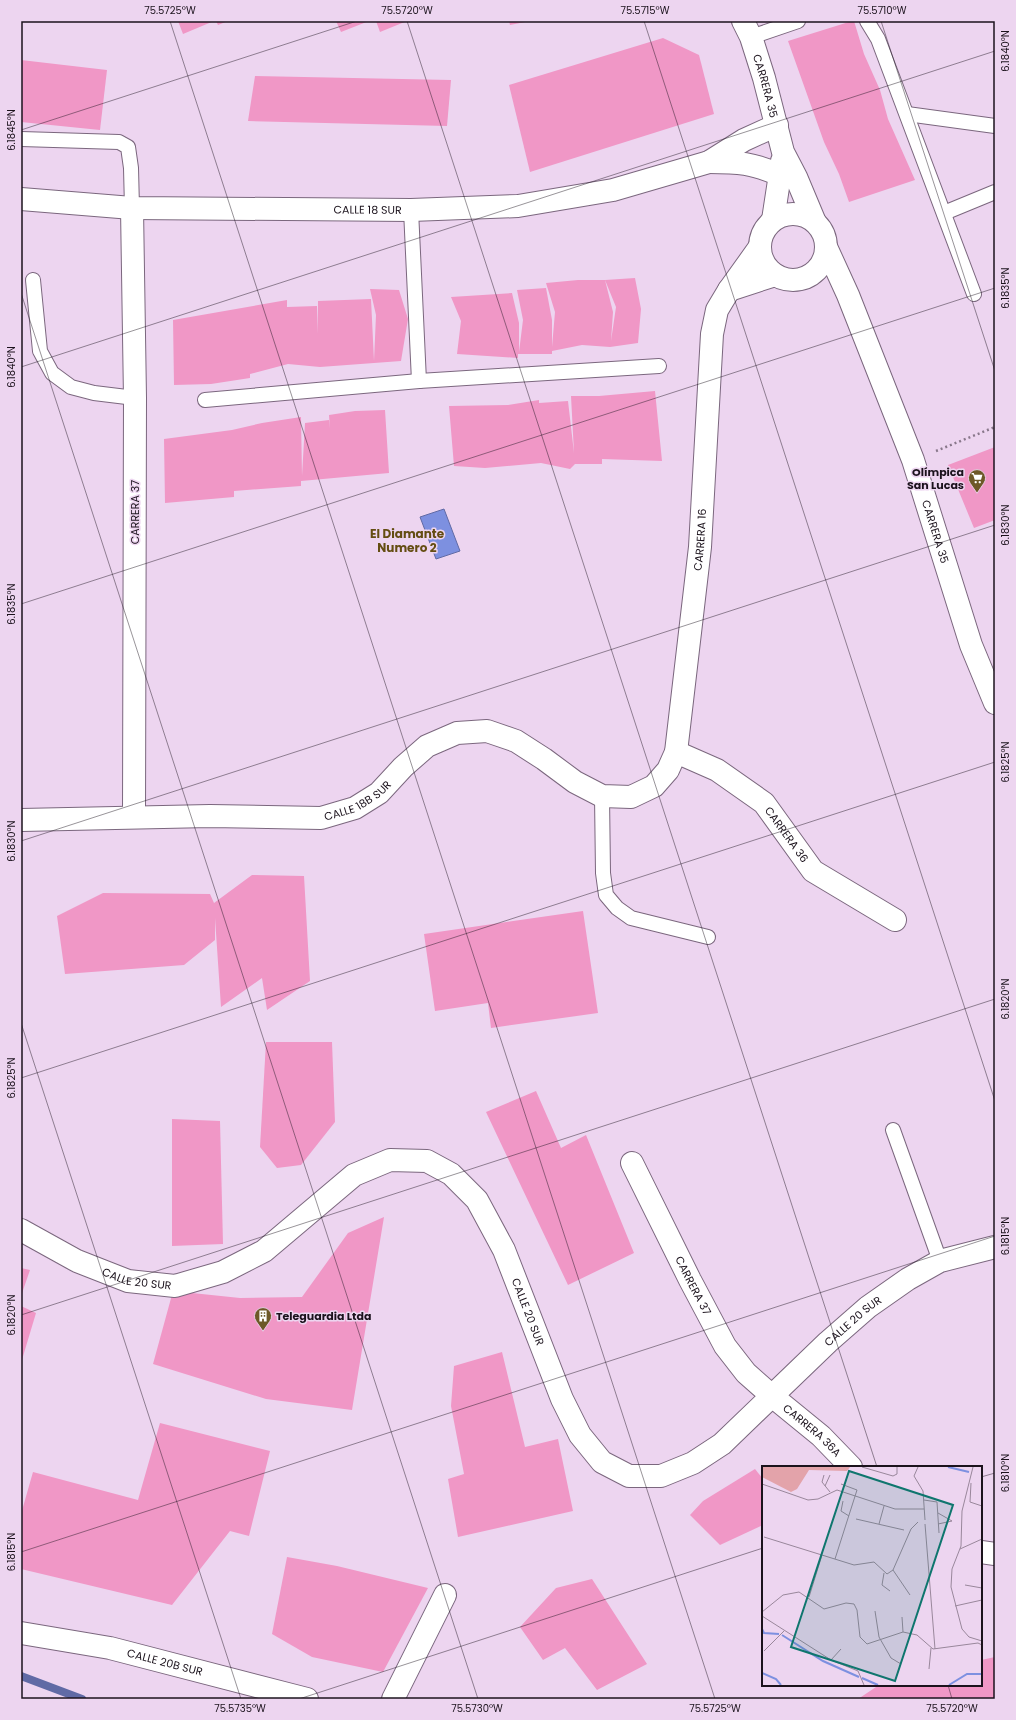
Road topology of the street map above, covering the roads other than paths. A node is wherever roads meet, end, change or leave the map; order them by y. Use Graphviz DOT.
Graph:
graph roads {
  1 [pos="798,21"];
  2 [pos="867,21"];
  3 [pos="747,29"];
  4 [pos="907,114"];
  5 [pos="776,125"];
  6 [pos="995,126"];
  7 [pos="21,139"];
  8 [pos="784,152"];
  9 [pos="709,162"];
  10 [pos="780,175"];
  11 [pos="995,192"];
  12 [pos="21,199"];
  13 [pos="132,208"];
  14 [pos="412,210"];
  15 [pos="944,213"];
  16 [pos="773,220"];
  17 [pos="814,220"];
  18 [pos="759,248"];
  19 [pos="827,249"];
  20 [pos="775,275"];
  21 [pos="809,276"];
  22 [pos="33,280"];
  23 [pos="729,290"];
  24 [pos="974,294"];
  25 [pos="848,295"];
  26 [pos="659,366"];
  27 [pos="419,381"];
  28 [pos="135,398"];
  29 [pos="205,400"];
  30 [pos="995,703"];
  31 [pos="676,752"];
  32 [pos="654,786"];
  33 [pos="602,796"];
  34 [pos="134,817"];
  35 [pos="21,820"];
  36 [pos="895,920"];
  37 [pos="708,937"];
  38 [pos="893,1130"];
  39 [pos="632,1163"];
  40 [pos="21,1230"];
  41 [pos="995,1247"];
  42 [pos="940,1261"];
  43 [pos="772,1396"];
  44 [pos="850,1466"];
  45 [pos="982,1552"];
  46 [pos="995,1554"];
  47 [pos="445,1595"];
  48 [pos="21,1633"];
  49 [pos="307,1699"];
  50 [pos="393,1699"];
  1 -- 3 [label="lane"];
  2 -- 4 [label="lane"];
  3 -- 5 [label="street, CARRERA 35"];
  4 -- 6 [label="lane"];
  4 -- 15 [label="lane"];
  5 -- 8 [label="street, CARRERA 35"];
  5 -- 9 [label="street, CALLE 18 SUR"];
  7 -- 13 [label="lane"];
  8 -- 10 [label="street, CARRERA 35"];
  8 -- 17 [label="street, CARRERA 35"];
  9 -- 10 [label="street, CALLE 18 SUR"];
  9 -- 14 [label="street, CALLE 18 SUR"];
  10 -- 16 [label="street, CARRERA 35"];
  11 -- 15 [label="lane"];
  12 -- 13 [label="street, CALLE 18 SUR"];
  13 -- 14 [label="street, CALLE 18 SUR"];
  13 -- 28 [label="street, CARRERA 37"];
  14 -- 27 [label="lane"];
  15 -- 24 [label="lane"];
  16 -- 17 [label="street"];
  16 -- 18 [label="street"];
  17 -- 19 [label="street"];
  18 -- 20 [label="street"];
  18 -- 23 [label="street, CARRERA 16"];
  19 -- 21 [label="street"];
  19 -- 25 [label="street, CARRERA 35"];
  20 -- 21 [label="street"];
  20 -- 23 [label="street"];
  21 -- 25 [label="street"];
  22 -- 28 [label="lane"];
  23 -- 31 [label="street, CARRERA 16"];
  25 -- 30 [label="street, CARRERA 35"];
  26 -- 27 [label="lane"];
  27 -- 29 [label="lane"];
  28 -- 34 [label="street, CARRERA 37"];
  31 -- 32 [label="street, CARRERA 16"];
  31 -- 36 [label="street, CARRERA 36"];
  32 -- 33 [label="street, CALLE 18B SUR"];
  33 -- 34 [label="street, CALLE 18B SUR"];
  33 -- 37 [label="lane"];
  34 -- 35 [label="street, CALLE 18B SUR"];
  38 -- 42 [label="lane"];
  39 -- 43 [label="street, CARRERA 37"];
  40 -- 43 [label="street, CALLE 20 SUR"];
  41 -- 42 [label="street, CALLE 20 SUR"];
  42 -- 43 [label="street, CALLE 20 SUR"];
  43 -- 44 [label="street, CARRERA 36A"];
  45 -- 46 [label="street"];
  47 -- 50 [label="street"];
  48 -- 49 [label="street, CALLE 20B SUR"];
}
